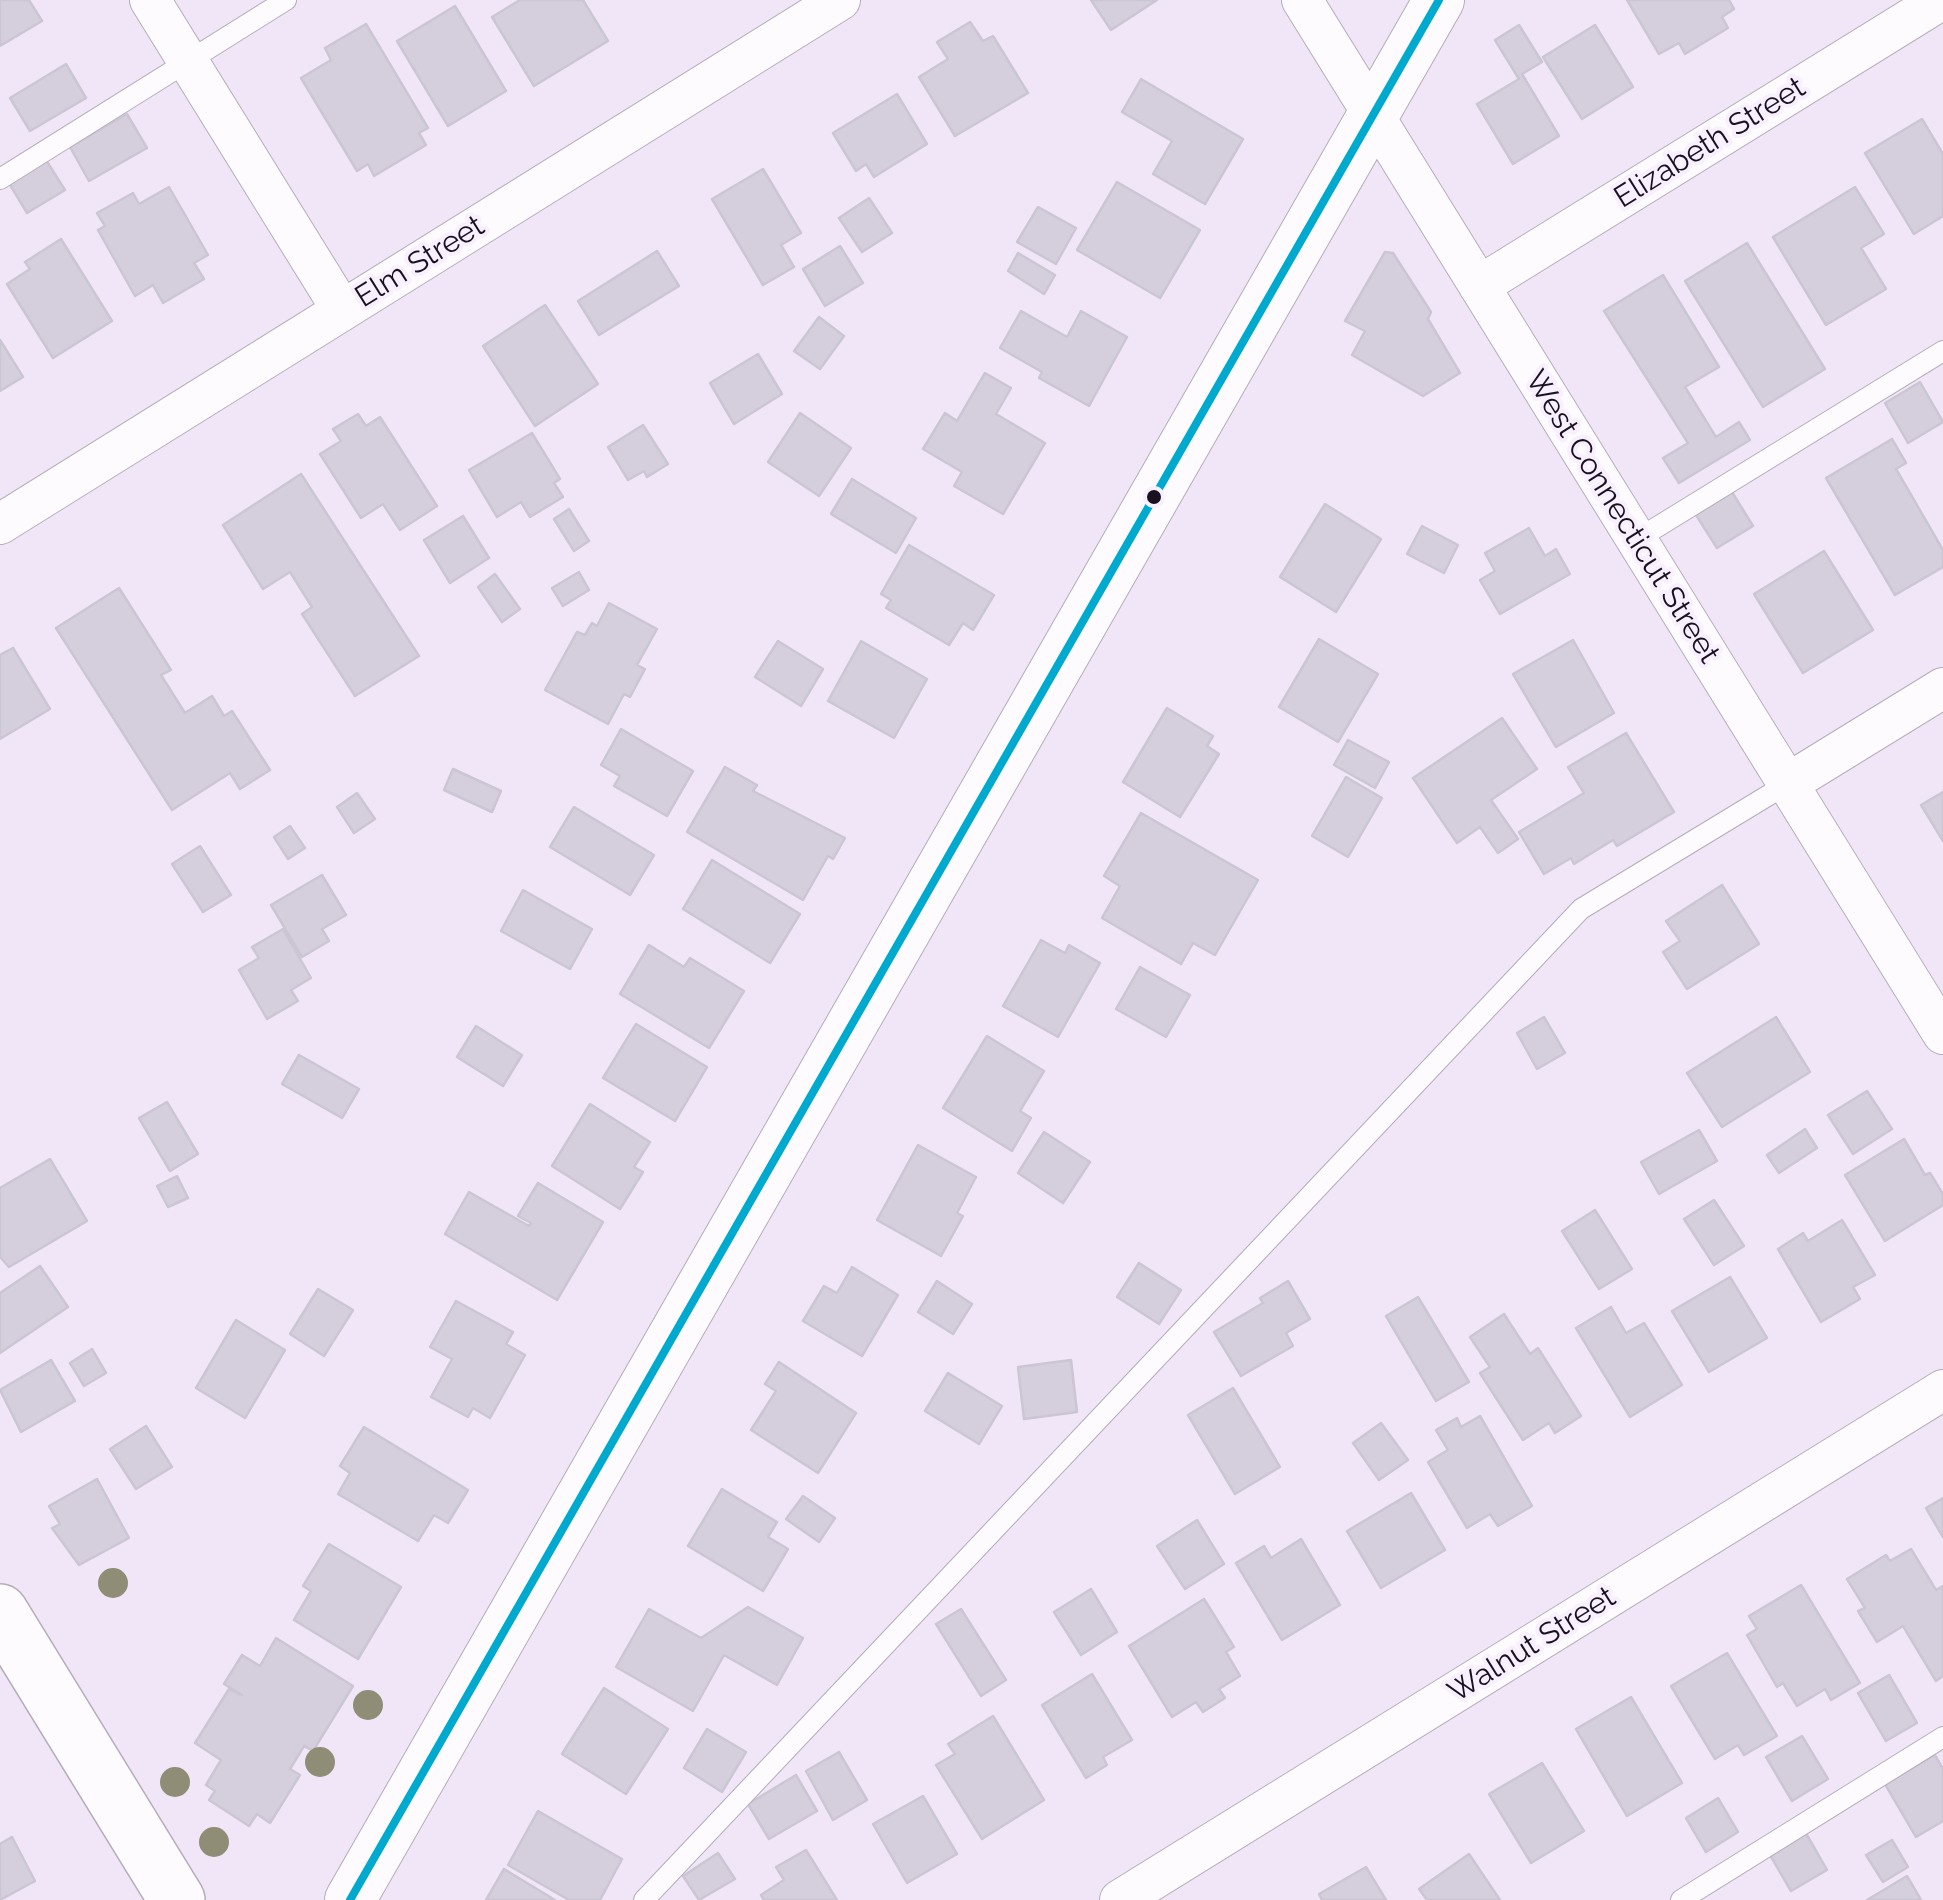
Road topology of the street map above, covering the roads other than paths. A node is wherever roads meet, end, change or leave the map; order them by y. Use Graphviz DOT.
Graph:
graph roads {
  1 [pos="150,0"];
  2 [pos="286,0"];
  3 [pos="840,0"];
  4 [pos="1302,0"];
  5 [pos="1439,0"];
  6 [pos="1941,0"];
  7 [pos="188,62"];
  8 [pos="1374,117"];
  9 [pos="0,179"];
  10 [pos="1479,286"];
  11 [pos="342,310"];
  12 [pos="1943,351"];
  13 [pos="0,524"];
  14 [pos="1636,540"];
  15 [pos="1943,688"];
  16 [pos="1788,784"];
  17 [pos="1943,1034"];
  18 [pos="1943,1390"];
  19 [pos="0,1612"];
  20 [pos="1943,1737"];
  21 [pos="178,1900"];
  22 [pos="350,1900"];
  23 [pos="644,1900"];
  24 [pos="1120,1900"];
  25 [pos="1680,1900"];
  1 -- 7 [label="street"];
  2 -- 7 [label="lane"];
  3 -- 11 [label="street, Elm Street"];
  4 -- 8 [label="street, West Connecticut Street"];
  5 -- 8 [label="street"];
  6 -- 10 [label="street, Elizabeth Street"];
  7 -- 9 [label="lane"];
  7 -- 11 [label="street"];
  8 -- 10 [label="street, West Connecticut Street"];
  8 -- 22 [label="street"];
  10 -- 14 [label="street, West Connecticut Street"];
  11 -- 13 [label="street, Elm Street"];
  12 -- 14 [label="lane"];
  14 -- 16 [label="street, West Connecticut Street"];
  15 -- 16 [label="street"];
  16 -- 17 [label="street, West Connecticut Street"];
  16 -- 23 [label="lane"];
  18 -- 24 [label="street, Walnut Street"];
  19 -- 21 [label="main road"];
  20 -- 25 [label="lane"];
}
